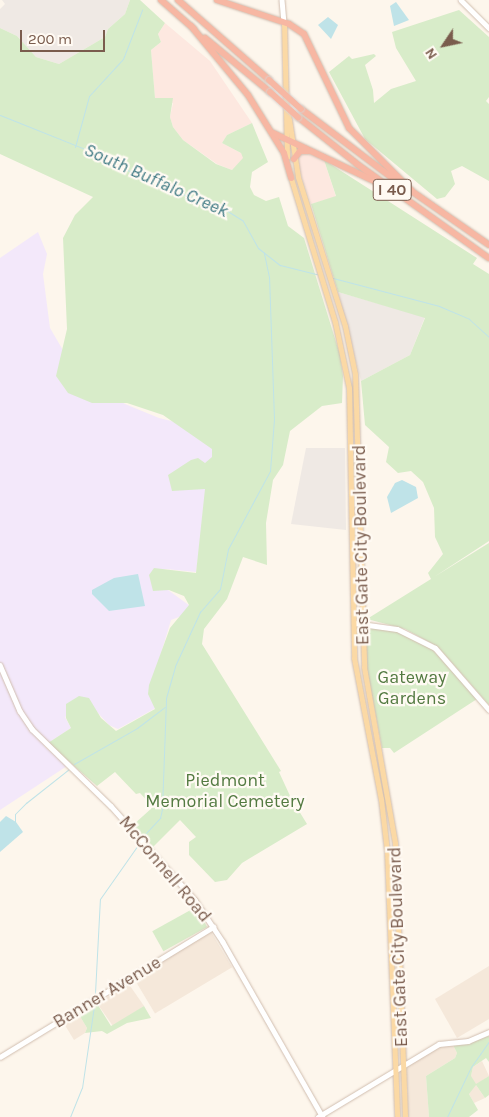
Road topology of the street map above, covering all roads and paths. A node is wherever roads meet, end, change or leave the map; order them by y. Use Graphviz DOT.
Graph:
graph roads {
  1 [pos="161,0"];
  2 [pos="178,0"];
  3 [pos="217,0"];
  4 [pos="282,0"];
  5 [pos="461,0"];
  6 [pos="284,22"];
  7 [pos="191,26"];
  8 [pos="489,28"];
  9 [pos="286,100"];
  10 [pos="270,131"];
  11 [pos="284,139"];
  12 [pos="291,142"];
  13 [pos="315,152"];
  14 [pos="294,159"];
  15 [pos="291,178"];
  16 [pos="412,191"];
  17 [pos="400,197"];
  18 [pos="489,245"];
  19 [pos="489,258"];
  20 [pos="353,359"];
  21 [pos="344,360"];
  22 [pos="362,622"];
  23 [pos="354,623"];
  24 [pos="355,663"];
  25 [pos="0,664"];
  26 [pos="489,710"];
  27 [pos="371,714"];
  28 [pos="388,891"];
  29 [pos="398,914"];
  30 [pos="389,920"];
  31 [pos="213,927"];
  32 [pos="398,943"];
  33 [pos="489,1032"];
  34 [pos="394,1040"];
  35 [pos="0,1057"];
  36 [pos="403,1065"];
  37 [pos="395,1070"];
  38 [pos="404,1097"];
  39 [pos="321,1116"];
  40 [pos="396,1117"];
  41 [pos="405,1117"];
  1 -- 7 [label="highway, I 40"];
  2 -- 16 [label="highway, I 40, bridge"];
  3 -- 6 [label="highway"];
  4 -- 6 [label="street"];
  5 -- 8 [label="street"];
  6 -- 9 [label="main road, East Gate City Boulevard"];
  6 -- 16 [label="highway"];
  7 -- 10 [label="highway"];
  7 -- 17 [label="highway, I 40, bridge"];
  9 -- 11 [label="main road, East Gate City Boulevard"];
  9 -- 12 [label="main road, East Gate City Boulevard"];
  10 -- 11 [label="highway"];
  10 -- 15 [label="highway"];
  11 -- 12 [label="highway"];
  11 -- 15 [label="main road, East Gate City Boulevard"];
  12 -- 13 [label="highway"];
  12 -- 14 [label="main road, East Gate City Boulevard"];
  13 -- 14 [label="highway"];
  13 -- 17 [label="highway"];
  14 -- 20 [label="main road, East Gate City Boulevard"];
  15 -- 21 [label="main road, East Gate City Boulevard"];
  16 -- 18 [label="highway, I 40"];
  17 -- 19 [label="highway, I 40"];
  20 -- 21 [label="main road"];
  20 -- 22 [label="main road, East Gate City Boulevard"];
  21 -- 23 [label="main road, East Gate City Boulevard"];
  22 -- 23 [label="main road"];
  22 -- 26 [label="main road"];
  22 -- 27 [label="main road, East Gate City Boulevard"];
  23 -- 24 [label="main road, East Gate City Boulevard"];
  24 -- 27 [label="main road"];
  24 -- 28 [label="main road, East Gate City Boulevard"];
  25 -- 31 [label="street, McConnell Road"];
  27 -- 29 [label="main road, East Gate City Boulevard"];
  28 -- 29 [label="main road"];
  28 -- 30 [label="main road, East Gate City Boulevard"];
  29 -- 32 [label="main road, East Gate City Boulevard"];
  30 -- 32 [label="main road"];
  30 -- 34 [label="main road, East Gate City Boulevard"];
  31 -- 35 [label="street, Banner Avenue"];
  31 -- 39 [label="street, McConnell Road"];
  32 -- 36 [label="main road, East Gate City Boulevard"];
  33 -- 36 [label="street"];
  34 -- 36 [label="main road"];
  34 -- 37 [label="main road, East Gate City Boulevard"];
  36 -- 37 [label="street"];
  36 -- 38 [label="main road, East Gate City Boulevard"];
  37 -- 38 [label="main road"];
  37 -- 39 [label="street"];
  37 -- 40 [label="main road, East Gate City Boulevard"];
  38 -- 41 [label="main road, East Gate City Boulevard"];
}
